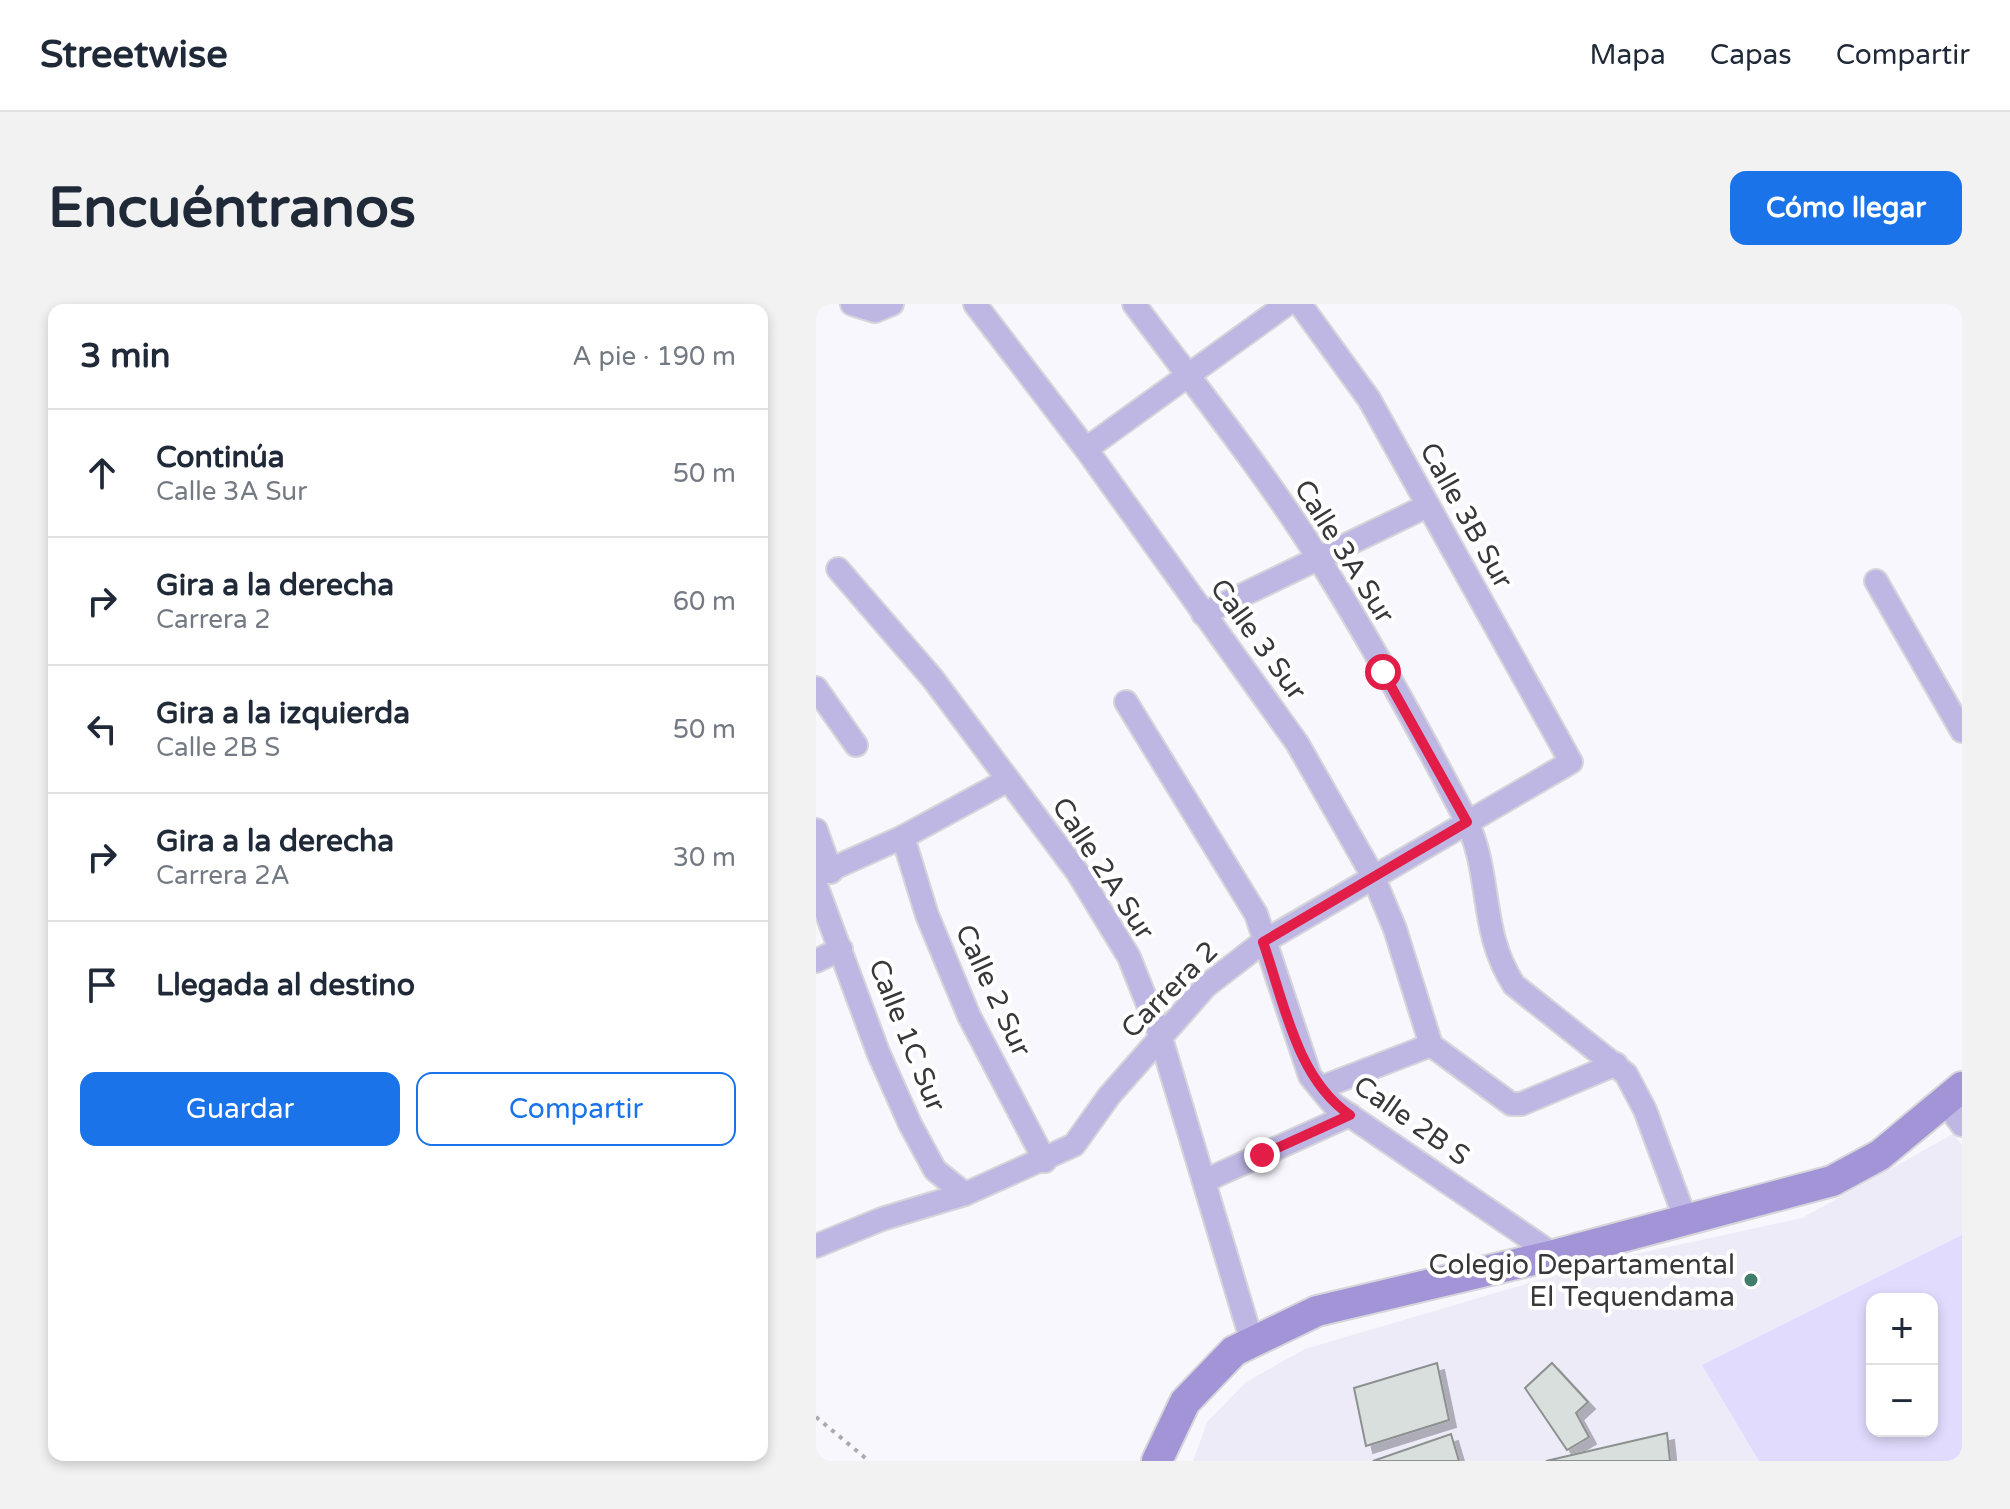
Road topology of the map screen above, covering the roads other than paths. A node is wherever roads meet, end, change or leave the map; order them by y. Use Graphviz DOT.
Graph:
graph roads {
  1 [pos="852,304"];
  2 [pos="975,304"];
  3 [pos="1134,304"];
  4 [pos="1287,304"];
  5 [pos="1300,304"];
  6 [pos="884,308"];
  7 [pos="1187,375"];
  8 [pos="1086,449"];
  9 [pos="1427,506"];
  10 [pos="1319,558"];
  11 [pos="838,569"];
  12 [pos="1876,581"];
  13 [pos="1203,614"];
  14 [pos="816,688"];
  15 [pos="1126,702"];
  16 [pos="1962,731"];
  17 [pos="856,745"];
  18 [pos="1571,762"];
  19 [pos="1008,780"];
  20 [pos="1467,822"];
  21 [pos="816,830"];
  22 [pos="903,837"];
  23 [pos="1373,876"];
  24 [pos="821,878"];
  25 [pos="1263,942"];
  26 [pos="841,949"];
  27 [pos="816,961"];
  28 [pos="1160,1035"];
  29 [pos="1431,1045"];
  30 [pos="1616,1064"];
  31 [pos="1320,1088"];
  32 [pos="1956,1104"];
  33 [pos="1350,1115"];
  34 [pos="1045,1161"];
  35 [pos="1204,1181"];
  36 [pos="965,1194"];
  37 [pos="1685,1218"];
  38 [pos="816,1246"];
  39 [pos="1554,1255"];
  40 [pos="1252,1342"];
  41 [pos="1157,1461"];
  1 -- 6 [label="street"];
  2 -- 8 [label="street, Calle 3 Sur"];
  3 -- 7 [label="street, Calle 3A Sur"];
  4 -- 7 [label="street"];
  5 -- 9 [label="street, Calle 3B Sur"];
  7 -- 8 [label="street"];
  7 -- 10 [label="street, Calle 3A Sur"];
  8 -- 13 [label="street, Calle 3 Sur"];
  9 -- 10 [label="street"];
  9 -- 18 [label="street, Calle 3B Sur"];
  10 -- 13 [label="street"];
  10 -- 20 [label="street, Calle 3A Sur"];
  11 -- 19 [label="street, Calle 2A Sur"];
  12 -- 16 [label="street"];
  13 -- 23 [label="street, Calle 3 Sur"];
  14 -- 17 [label="street"];
  15 -- 25 [label="street, Calle 2B S"];
  18 -- 20 [label="street, Carrera 2"];
  19 -- 22 [label="street"];
  19 -- 28 [label="street, Calle 2A Sur"];
  20 -- 23 [label="street, Carrera 2"];
  20 -- 30 [label="street, Calle 3A Sur"];
  21 -- 24 [label="street, Calle 1C Sur"];
  22 -- 24 [label="street"];
  22 -- 34 [label="street, Calle 2 Sur"];
  23 -- 25 [label="street, Carrera 2"];
  23 -- 29 [label="street, Calle 3 Sur"];
  24 -- 26 [label="street, Calle 1C Sur"];
  25 -- 28 [label="street, Carrera 2"];
  25 -- 31 [label="street, Calle 2B S"];
  26 -- 27 [label="street"];
  26 -- 36 [label="street, Calle 1C Sur"];
  28 -- 34 [label="street, Carrera 2"];
  28 -- 35 [label="street, Calle 2A Sur"];
  29 -- 30 [label="street"];
  29 -- 31 [label="street"];
  30 -- 37 [label="street"];
  31 -- 33 [label="street, Calle 2B S"];
  32 -- 37 [label="main road"];
  33 -- 35 [label="street"];
  33 -- 39 [label="street, Calle 2B S"];
  34 -- 36 [label="street, Carrera 2"];
  35 -- 40 [label="street, Calle 2A Sur"];
  36 -- 38 [label="street, Carrera 2"];
  37 -- 39 [label="main road"];
  39 -- 40 [label="main road"];
  40 -- 41 [label="main road"];
}
